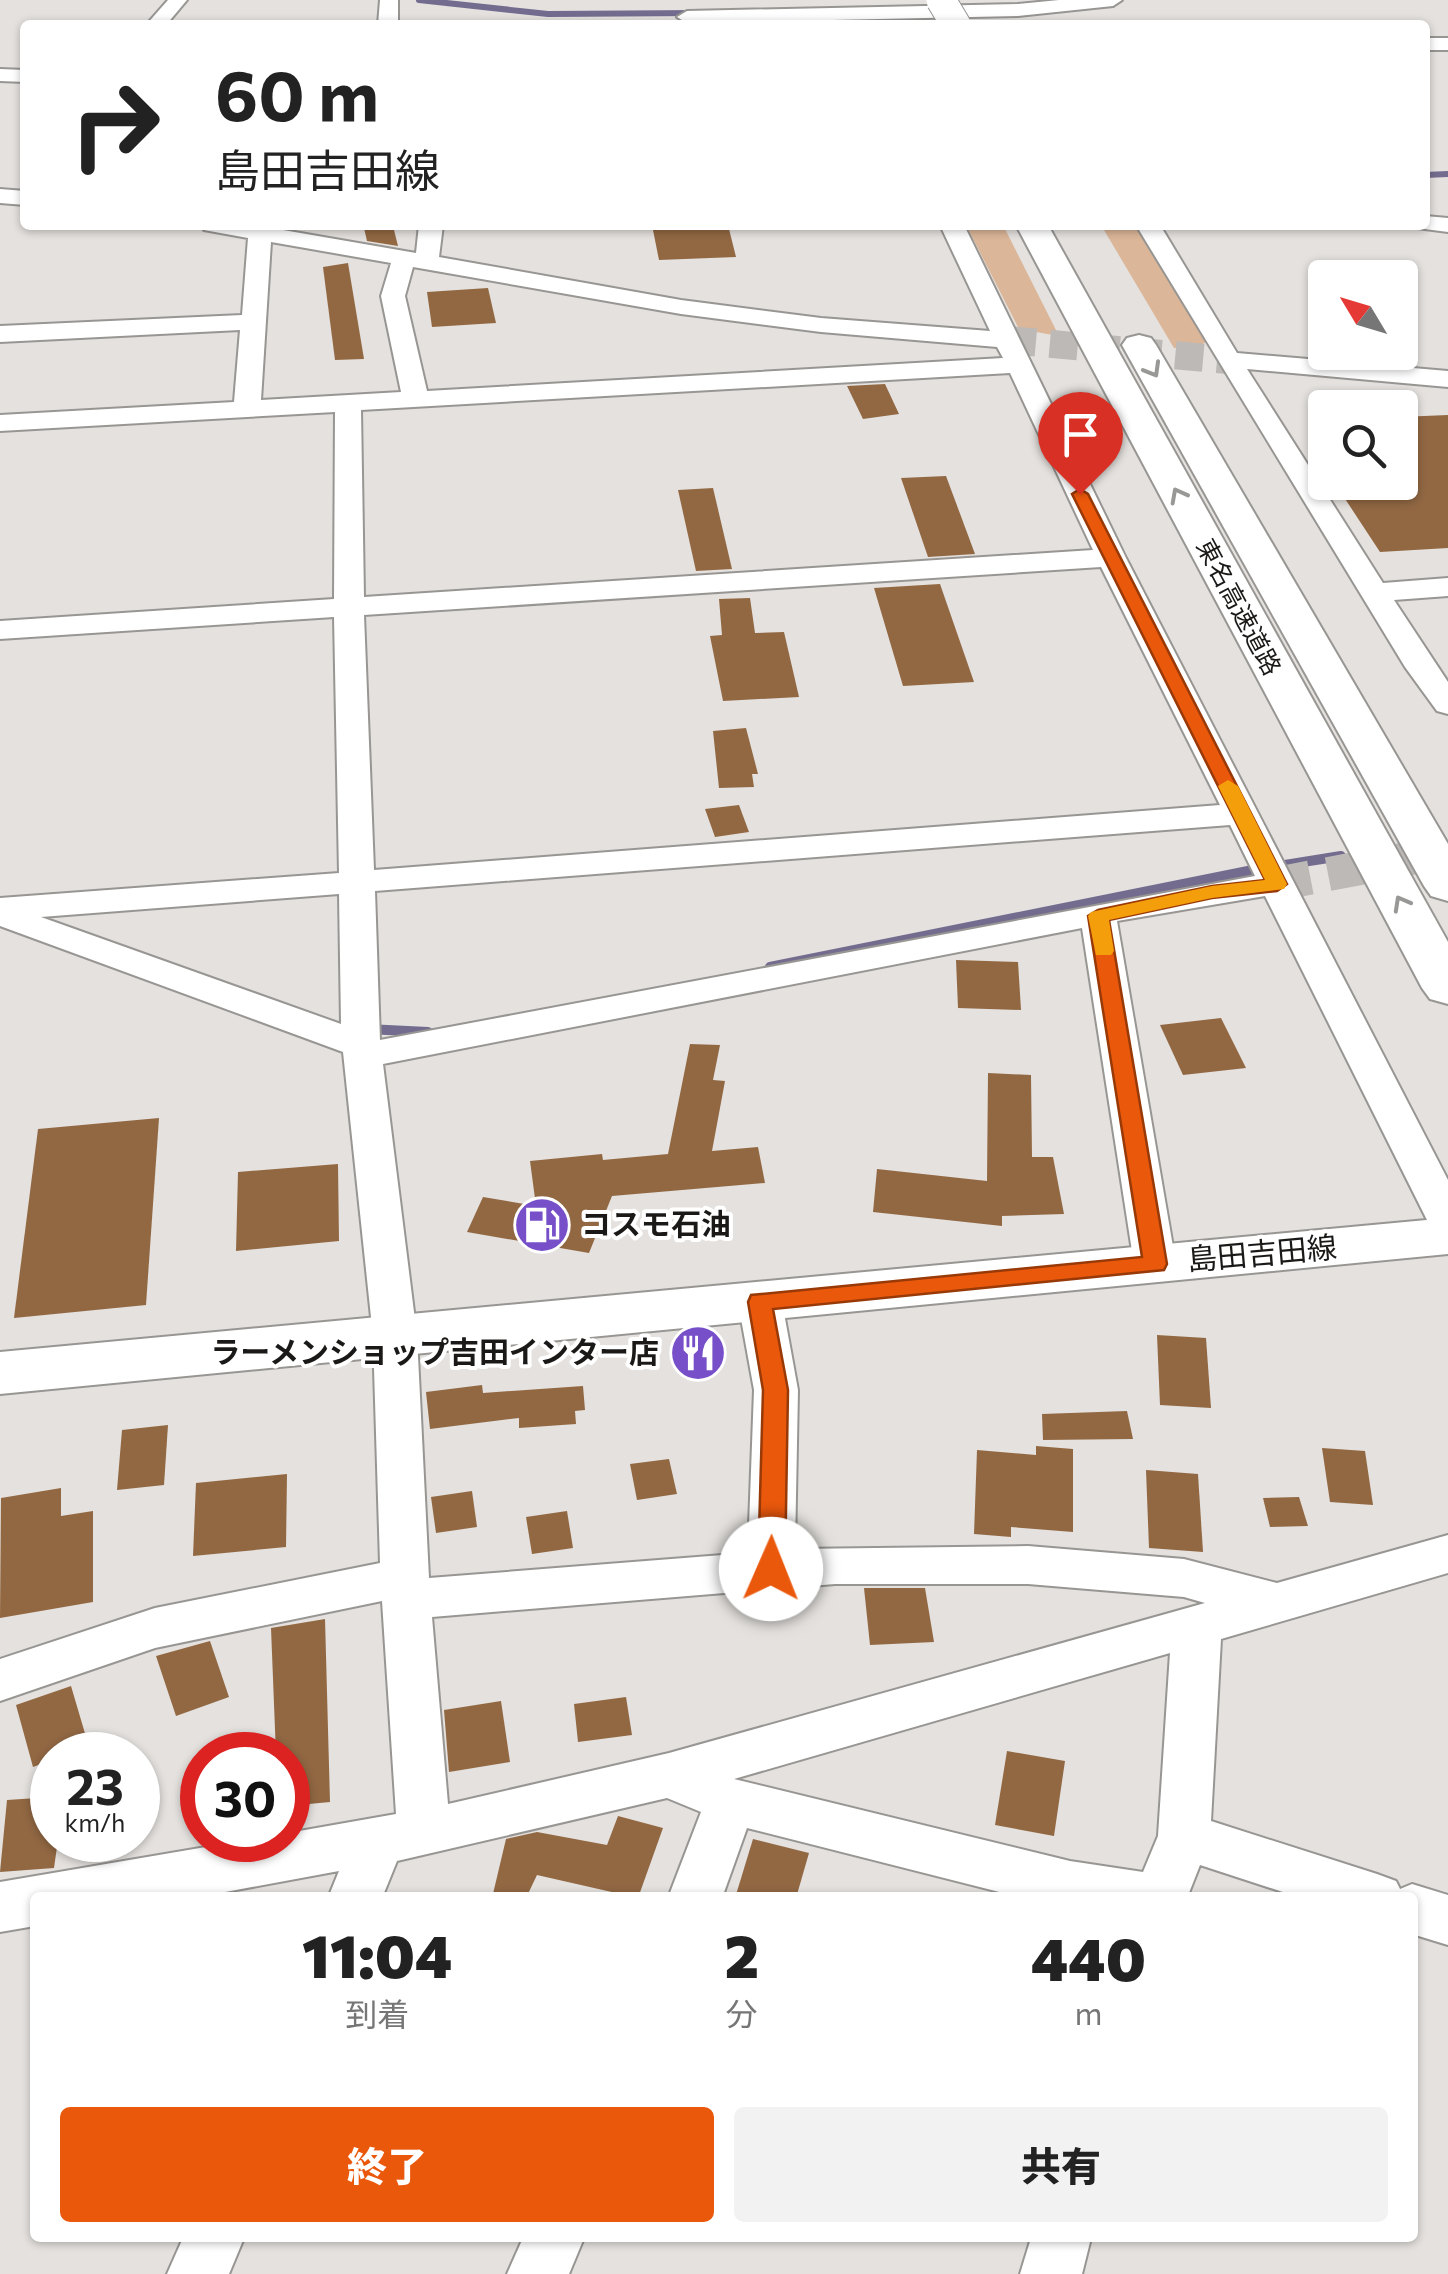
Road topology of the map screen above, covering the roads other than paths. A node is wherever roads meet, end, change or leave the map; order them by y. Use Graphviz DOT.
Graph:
graph roads {
  1 [pos="178,0"];
  2 [pos="1113,0"];
  3 [pos="1016,9"];
  4 [pos="850,11"];
  5 [pos="686,14"];
  6 [pos="160,20"];
  7 [pos="242,230"];
  8 [pos="429,230"];
  9 [pos="954,230"];
  10 [pos="1035,230"];
  11 [pos="1073,230"];
  12 [pos="1151,230"];
  13 [pos="260,233"];
  14 [pos="415,262"];
  15 [pos="252,322"];
  16 [pos="0,334"];
  17 [pos="1013,352"];
  18 [pos="1228,360"];
  19 [pos="1448,379"];
  20 [pos="416,400"];
  21 [pos="348,403"];
  22 [pos="247,410"];
  23 [pos="0,423"];
  24 [pos="1110,558"];
  25 [pos="1448,587"];
  26 [pos="1374,593"];
  27 [pos="1289,604"];
  28 [pos="349,606"];
  29 [pos="0,630"];
  30 [pos="1448,704"];
  31 [pos="1242,814"];
  32 [pos="1448,836"];
  33 [pos="1272,873"];
  34 [pos="358,881"];
  35 [pos="1448,886"];
  36 [pos="0,912"];
  37 [pos="1098,916"];
  38 [pos="1448,988"];
  39 [pos="361,1039"];
  40 [pos="1448,1220"];
  41 [pos="1448,1236"];
  42 [pos="1155,1264"];
  43 [pos="760,1302"];
  44 [pos="395,1336"];
  45 [pos="0,1373"];
  46 [pos="1448,1554"];
  47 [pos="771,1569"];
  48 [pos="406,1588"];
  49 [pos="1275,1602"];
  50 [pos="1197,1622"];
  51 [pos="0,1680"];
  52 [pos="668,1775"];
  53 [pos="730,1801"];
  54 [pos="402,1836"];
  55 [pos="1184,1836"];
  56 [pos="86,1892"];
  57 [pos="360,1892"];
  58 [pos="698,1892"];
  59 [pos="1117,1892"];
  60 [pos="1161,1892"];
  61 [pos="1358,1892"];
  62 [pos="30,1901"];
  63 [pos="0,1907"];
  64 [pos="1418,1911"];
  65 [pos="1448,1920"];
  66 [pos="212,2242"];
  67 [pos="552,2242"];
  68 [pos="1060,2242"];
  69 [pos="198,2274"];
  70 [pos="538,2274"];
  71 [pos="1050,2274"];
  1 -- 6 [label="street"];
  2 -- 3 [label="street"];
  3 -- 4 [label="street"];
  4 -- 5 [label="street"];
  7 -- 13 [label="street"];
  8 -- 14 [label="street"];
  9 -- 17 [label="street"];
  38 -- 10 [label="highway, 東名高速道路, one-way"];
  11 -- 27 [label="highway, 東名高速道路, one-way"];
  12 -- 18 [label="street"];
  13 -- 14 [label="street"];
  13 -- 15 [label="street"];
  14 -- 17 [label="street"];
  14 -- 20 [label="street"];
  15 -- 16 [label="street"];
  15 -- 22 [label="street"];
  17 -- 20 [label="street"];
  17 -- 24 [label="street"];
  18 -- 19 [label="street"];
  18 -- 26 [label="street"];
  20 -- 21 [label="street"];
  21 -- 22 [label="street"];
  21 -- 28 [label="street"];
  22 -- 23 [label="street"];
  24 -- 28 [label="street"];
  24 -- 31 [label="street"];
  25 -- 26 [label="street"];
  26 -- 30 [label="street"];
  27 -- 32 [label="highway"];
  27 -- 35 [label="highway, 東名高速道路"];
  28 -- 29 [label="street"];
  28 -- 34 [label="street"];
  31 -- 33 [label="street"];
  31 -- 34 [label="street"];
  33 -- 37 [label="street"];
  33 -- 40 [label="street"];
  34 -- 36 [label="street"];
  34 -- 39 [label="street"];
  36 -- 39 [label="street"];
  37 -- 39 [label="street"];
  37 -- 42 [label="street"];
  39 -- 44 [label="street"];
  41 -- 42 [label="main road, 島田吉田線"];
  42 -- 43 [label="main road, 島田吉田線"];
  43 -- 44 [label="main road, 島田吉田線"];
  43 -- 47 [label="street"];
  44 -- 45 [label="main road, 島田吉田線"];
  44 -- 48 [label="street"];
  46 -- 49 [label="street"];
  47 -- 48 [label="street"];
  47 -- 49 [label="street"];
  48 -- 51 [label="street"];
  48 -- 54 [label="street"];
  49 -- 50 [label="street"];
  50 -- 52 [label="street"];
  50 -- 55 [label="street"];
  52 -- 53 [label="street"];
  52 -- 54 [label="street"];
  53 -- 58 [label="street"];
  53 -- 59 [label="street"];
  54 -- 56 [label="street"];
  54 -- 57 [label="street"];
  55 -- 60 [label="street"];
  55 -- 61 [label="street"];
  62 -- 63 [label="street"];
  64 -- 65 [label="street"];
  66 -- 69 [label="street"];
  67 -- 70 [label="street"];
  68 -- 71 [label="street"];
}
